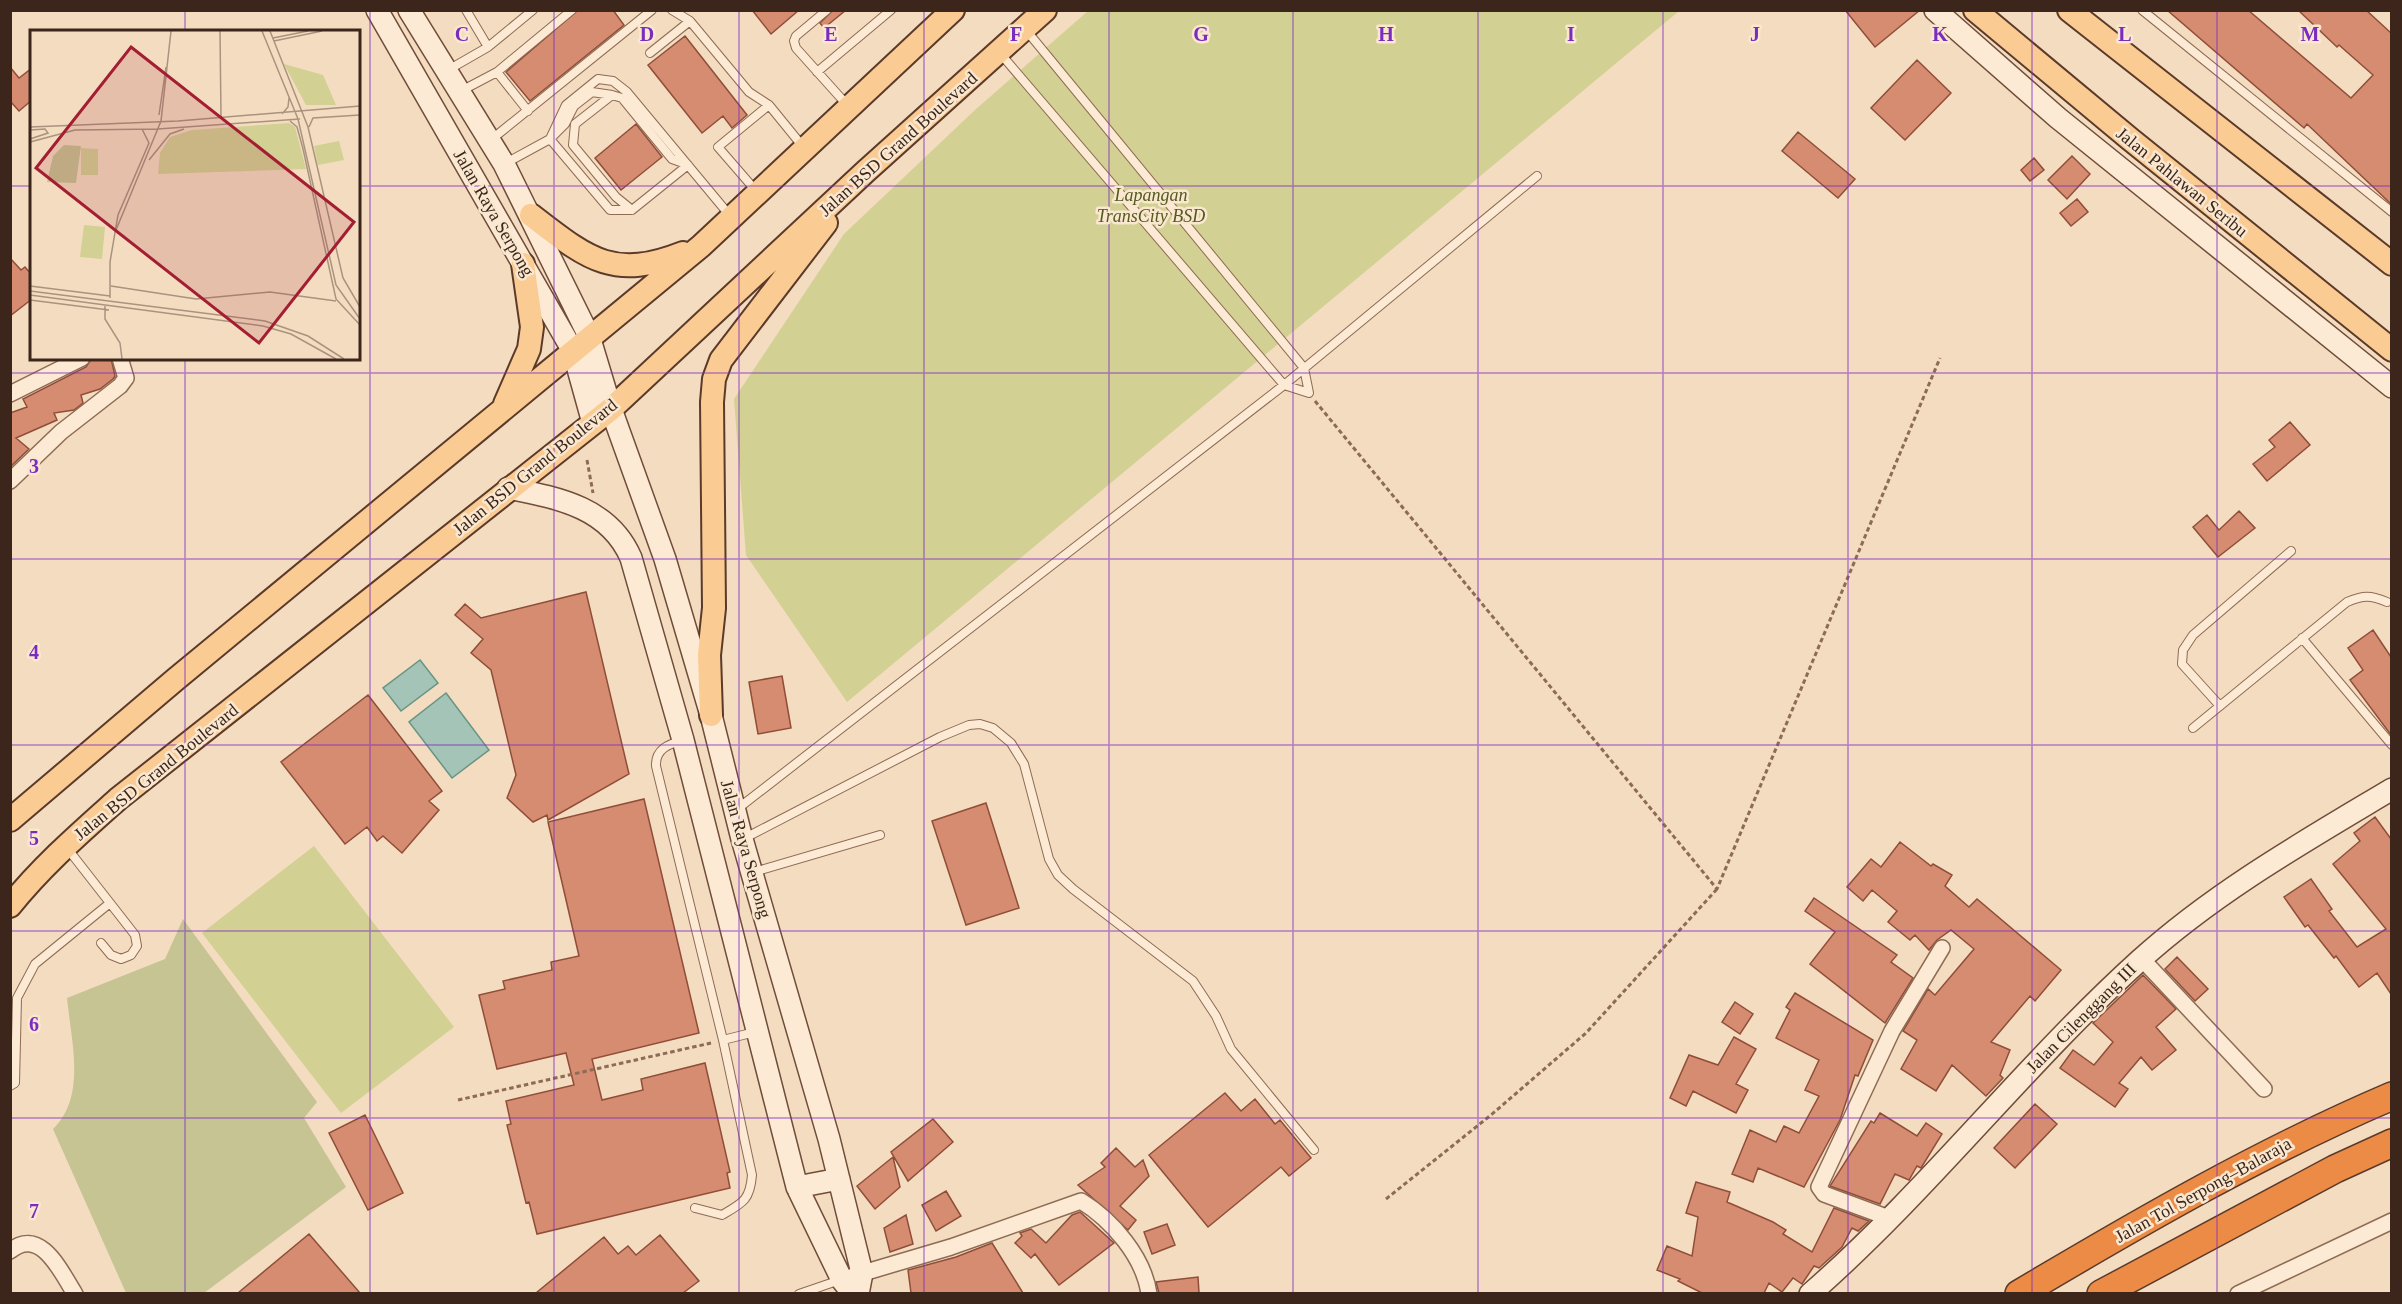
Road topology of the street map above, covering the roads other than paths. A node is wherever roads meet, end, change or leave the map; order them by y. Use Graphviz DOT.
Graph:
graph roads {
  1 [pos="377,10"];
  2 [pos="409,10"];
  3 [pos="466,10"];
  4 [pos="533,10"];
  5 [pos="572,10"];
  6 [pos="652,10"];
  7 [pos="672,10"];
  8 [pos="827,10"];
  9 [pos="891,10"];
  10 [pos="953,10"];
  11 [pos="1045,10"];
  12 [pos="1935,10"];
  13 [pos="1975,10"];
  14 [pos="2069,10"];
  15 [pos="2142,10"];
  16 [pos="690,21"];
  17 [pos="1025,29"];
  18 [pos="488,47"];
  19 [pos="999,52"];
  20 [pos="650,53"];
  21 [pos="447,71"];
  22 [pos="497,72"];
  23 [pos="817,72"];
  24 [pos="459,92"];
  25 [pos="612,94"];
  26 [pos="769,105"];
  27 [pos="849,107"];
  28 [pos="528,111"];
  29 [pos="550,139"];
  30 [pos="490,141"];
  31 [pos="805,149"];
  32 [pos="504,164"];
  33 [pos="688,165"];
  34 [pos="865,172"];
  35 [pos="1537,176"];
  36 [pos="758,193"];
  37 [pos="632,210"];
  38 [pos="2391,212"];
  39 [pos="531,215"];
  40 [pos="732,218"];
  41 [pos="701,246"];
  42 [pos="523,264"];
  43 [pos="2391,264"];
  44 [pos="581,344"];
  45 [pos="2391,350"];
  46 [pos="78,360"];
  47 [pos="121,360"];
  48 [pos="1304,368"];
  49 [pos="1284,385"];
  50 [pos="2391,387"];
  51 [pos="10,394"];
  52 [pos="611,409"];
  53 [pos="502,411"];
  54 [pos="593,423"];
  55 [pos="10,481"];
  56 [pos="508,488"];
  57 [pos="2291,551"];
  58 [pos="2387,602"];
  59 [pos="2302,638"];
  60 [pos="2220,706"];
  61 [pos="711,715"];
  62 [pos="2193,728"];
  63 [pos="683,740"];
  64 [pos="2391,745"];
  65 [pos="2391,789"];
  66 [pos="734,811"];
  67 [pos="10,820"];
  68 [pos="880,835"];
  69 [pos="742,839"];
  70 [pos="66,846"];
  71 [pos="753,872"];
  72 [pos="110,903"];
  73 [pos="10,906"];
  74 [pos="100,943"];
  75 [pos="1942,948"];
  76 [pos="2141,958"];
  77 [pos="756,1032"];
  78 [pos="723,1040"];
  79 [pos="10,1086"];
  80 [pos="2264,1089"];
  81 [pos="2391,1096"];
  82 [pos="2391,1143"];
  83 [pos="1314,1150"];
  84 [pos="839,1179"];
  85 [pos="797,1187"];
  86 [pos="695,1208"];
  87 [pos="1888,1218"];
  88 [pos="2391,1221"];
  89 [pos="10,1251"];
  90 [pos="854,1285"];
  91 [pos="75,1293"];
  92 [pos="799,1293"];
  93 [pos="1149,1293"];
  94 [pos="1810,1293"];
  95 [pos="2019,1293"];
  96 [pos="2101,1293"];
  97 [pos="2238,1293"];
  1 -- 42 [label="main road, Jalan Raya Serpong"];
  2 -- 21 [label="main road, Jalan Raya Serpong"];
  3 -- 18 [label="lane"];
  4 -- 18 [label="lane"];
  5 -- 22 [label="lane"];
  6 -- 28 [label="lane"];
  7 -- 16 [label="lane"];
  8 -- 23 [label="lane"];
  9 -- 23 [label="lane"];
  10 -- 27 [label="main road"];
  11 -- 17 [label="main road, Jalan BSD Grand Boulevard"];
  12 -- 50 [label="main road"];
  13 -- 45 [label="main road, Jalan Pahlawan Seribu"];
  14 -- 43 [label="main road"];
  15 -- 38 [label="lane"];
  16 -- 20 [label="lane"];
  16 -- 26 [label="lane"];
  17 -- 19 [label="main road, Jalan BSD Grand Boulevard"];
  17 -- 48 [label="lane"];
  18 -- 21 [label="lane"];
  19 -- 34 [label="main road, Jalan BSD Grand Boulevard"];
  19 -- 49 [label="lane"];
  21 -- 24 [label="main road, Jalan Raya Serpong"];
  22 -- 24 [label="lane"];
  22 -- 28 [label="lane"];
  23 -- 27 [label="lane"];
  24 -- 30 [label="main road, Jalan Raya Serpong"];
  25 -- 29 [label="lane"];
  25 -- 33 [label="lane"];
  25 -- 37 [label="lane"];
  26 -- 31 [label="lane"];
  26 -- 36 [label="lane"];
  27 -- 31 [label="main road"];
  28 -- 30 [label="lane"];
  29 -- 32 [label="lane"];
  29 -- 33 [label="lane"];
  29 -- 37 [label="lane"];
  30 -- 32 [label="main road, Jalan Raya Serpong"];
  31 -- 36 [label="main road"];
  32 -- 39 [label="main road, Jalan Raya Serpong"];
  33 -- 37 [label="lane"];
  33 -- 40 [label="lane"];
  34 -- 52 [label="main road, Jalan BSD Grand Boulevard"];
  34 -- 61 [label="main road"];
  35 -- 48 [label="lane"];
  36 -- 40 [label="main road"];
  39 -- 41 [label="main road"];
  39 -- 44 [label="main road, Jalan Raya Serpong"];
  40 -- 41 [label="main road"];
  41 -- 44 [label="main road"];
  42 -- 44 [label="main road, Jalan Raya Serpong"];
  42 -- 53 [label="main road"];
  44 -- 52 [label="main road, Jalan Raya Serpong"];
  44 -- 53 [label="main road"];
  44 -- 54 [label="main road, Jalan Raya Serpong"];
  46 -- 51 [label="street"];
  47 -- 55 [label="street"];
  48 -- 49 [label="lane"];
  48 -- 49 [label="lane"];
  49 -- 66 [label="lane"];
  52 -- 54 [label="main road, Jalan BSD Grand Boulevard"];
  52 -- 61 [label="main road, Jalan Raya Serpong"];
  53 -- 67 [label="main road"];
  54 -- 56 [label="main road, Jalan BSD Grand Boulevard"];
  56 -- 63 [label="main road, Jalan Raya Serpong"];
  56 -- 70 [label="main road, Jalan BSD Grand Boulevard"];
  57 -- 60 [label="lane"];
  58 -- 59 [label="lane"];
  59 -- 60 [label="lane"];
  59 -- 64 [label="lane"];
  60 -- 62 [label="lane"];
  61 -- 66 [label="main road, Jalan Raya Serpong"];
  63 -- 77 [label="main road, Jalan Raya Serpong"];
  63 -- 78 [label="lane"];
  65 -- 76 [label="main road, Jalan Cilenggang III"];
  66 -- 69 [label="main road, Jalan Raya Serpong"];
  68 -- 71 [label="lane"];
  69 -- 71 [label="main road, Jalan Raya Serpong"];
  69 -- 83 [label="lane"];
  70 -- 72 [label="lane"];
  70 -- 73 [label="main road, Jalan BSD Grand Boulevard"];
  71 -- 84 [label="main road, Jalan Raya Serpong"];
  72 -- 74 [label="lane"];
  72 -- 79 [label="lane"];
  75 -- 87 [label="street"];
  76 -- 80 [label="street"];
  76 -- 87 [label="main road, Jalan Cilenggang III"];
  77 -- 78 [label="lane"];
  77 -- 85 [label="main road, Jalan Raya Serpong"];
  78 -- 86 [label="lane"];
  81 -- 95 [label="highway, Jalan Tol Serpong–Balaraja"];
  82 -- 96 [label="highway"];
  84 -- 85 [label="main road"];
  84 -- 90 [label="main road, Jalan Raya Serpong"];
  85 -- 90 [label="main road, Jalan Raya Serpong"];
  87 -- 94 [label="main road, Jalan Cilenggang III"];
  88 -- 97 [label="street"];
  89 -- 91 [label="street"];
  90 -- 92 [label="lane"];
  90 -- 93 [label="street"];
}
